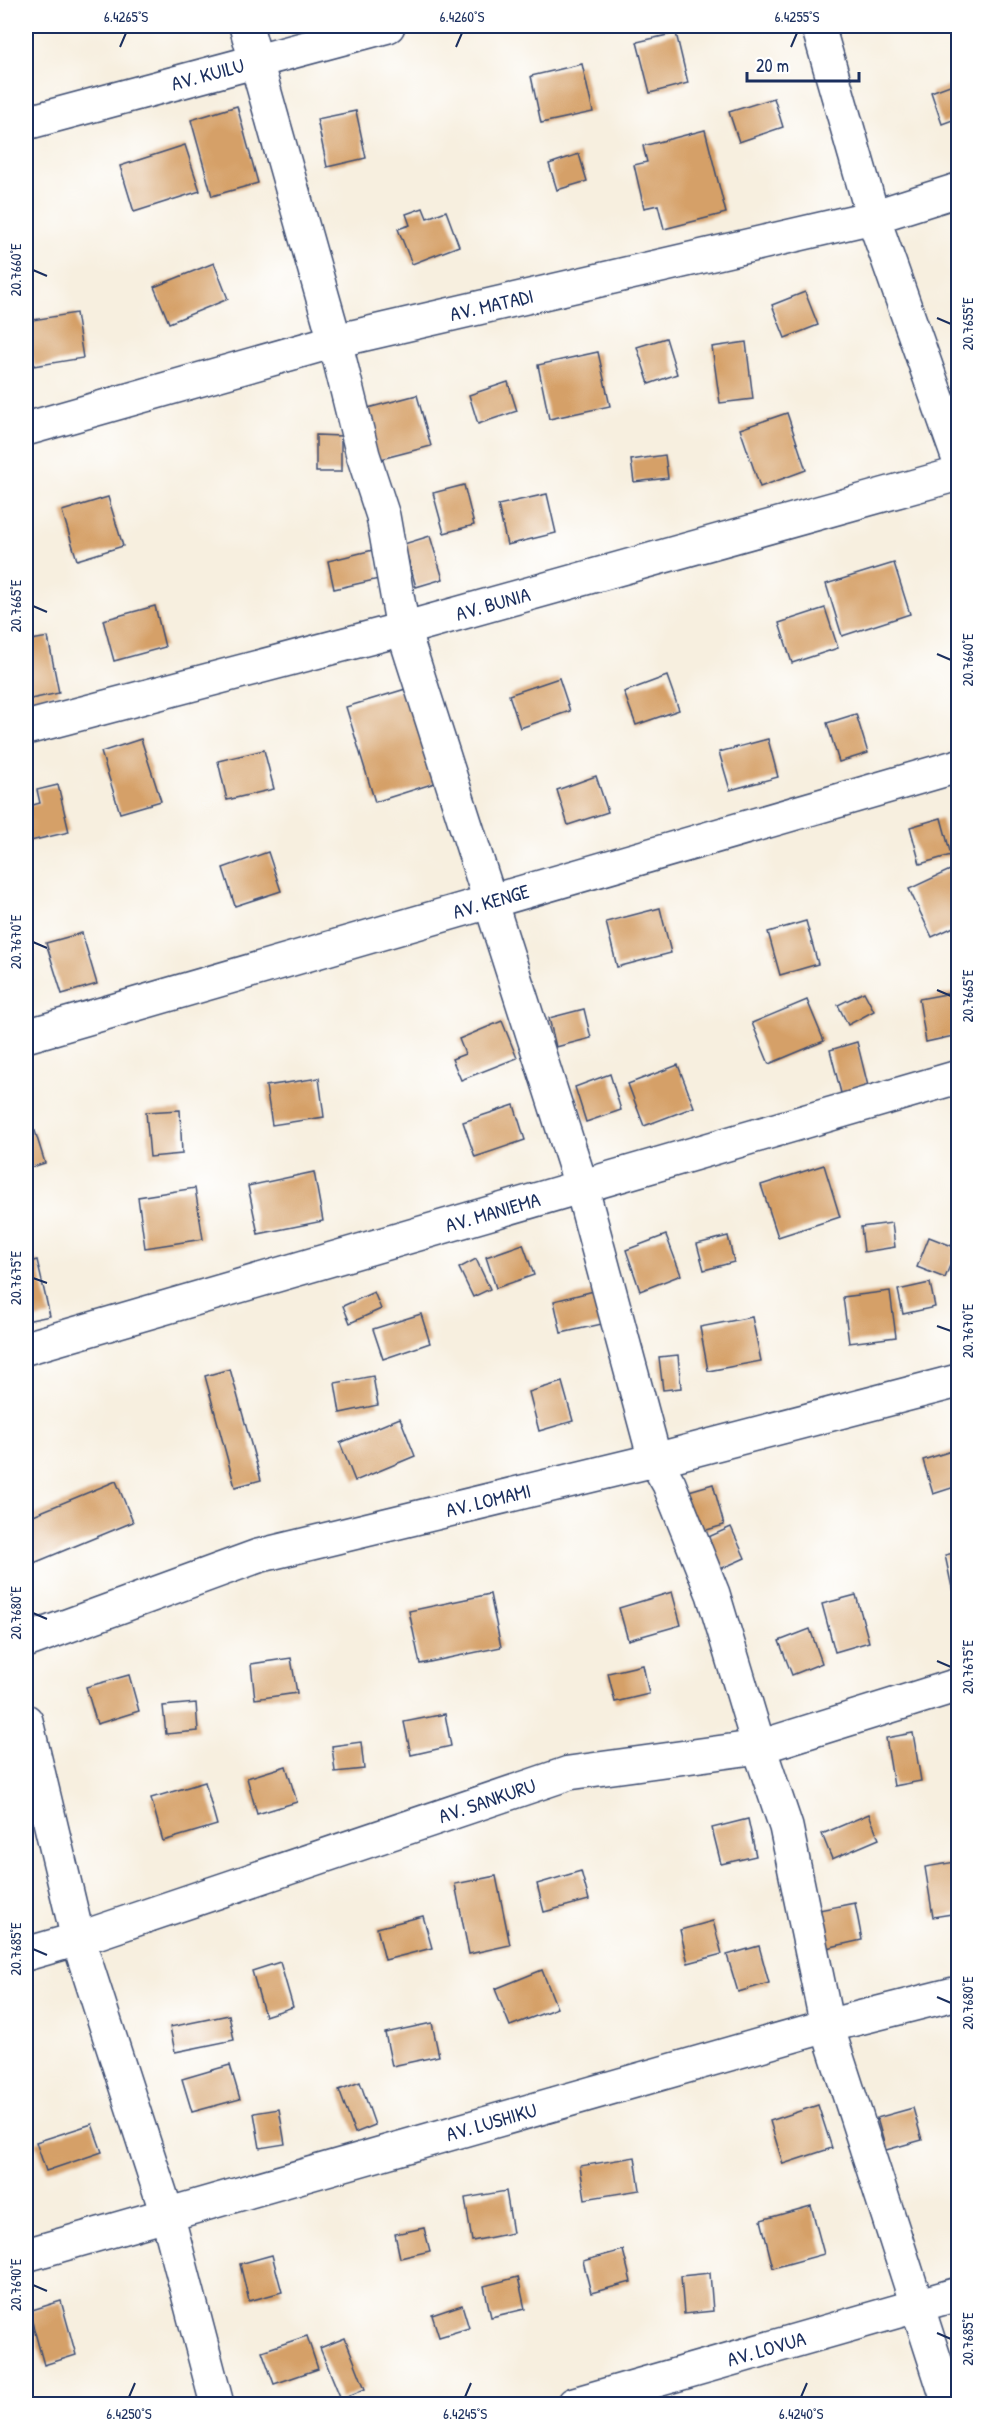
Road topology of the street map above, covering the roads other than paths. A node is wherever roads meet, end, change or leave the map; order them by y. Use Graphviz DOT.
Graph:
graph roads {
  1 [pos="246,26"];
  2 [pos="388,26"];
  3 [pos="818,26"];
  4 [pos="256,59"];
  5 [pos="26,123"];
  6 [pos="958,190"];
  7 [pos="873,217"];
  8 [pos="335,341"];
  9 [pos="26,429"];
  10 [pos="958,457"];
  11 [pos="958,474"];
  12 [pos="403,629"];
  13 [pos="26,728"];
  14 [pos="958,766"];
  15 [pos="492,902"];
  16 [pos="26,1036"];
  17 [pos="958,1077"];
  18 [pos="581,1185"];
  19 [pos="26,1348"];
  20 [pos="958,1381"];
  21 [pos="655,1460"];
  22 [pos="26,1641"];
  23 [pos="958,1685"];
  24 [pos="26,1721"];
  25 [pos="759,1747"];
  26 [pos="78,1939"];
  27 [pos="26,1954"];
  28 [pos="958,1993"];
  29 [pos="827,2026"];
  30 [pos="167,2214"];
  31 [pos="26,2255"];
  32 [pos="958,2294"];
  33 [pos="918,2305"];
  34 [pos="217,2404"];
  35 [pos="574,2404"];
  36 [pos="950,2404"];
  1 -- 4 [label="street"];
  2 -- 4 [label="street, AV. KUILU"];
  3 -- 7 [label="street"];
  4 -- 5 [label="street, AV. KUILU"];
  4 -- 8 [label="street"];
  6 -- 7 [label="street, AV. MATADI"];
  7 -- 8 [label="street, AV. MATADI"];
  7 -- 10 [label="street"];
  8 -- 9 [label="street, AV. MATADI"];
  8 -- 12 [label="street"];
  11 -- 12 [label="street, AV. BUNIA"];
  12 -- 13 [label="street, AV. BUNIA"];
  12 -- 15 [label="street"];
  14 -- 15 [label="street, AV. KENGE"];
  15 -- 16 [label="street, AV. KENGE"];
  15 -- 18 [label="street"];
  17 -- 18 [label="street, AV. MANIEMA"];
  18 -- 19 [label="street, AV. MANIEMA"];
  18 -- 21 [label="street"];
  20 -- 21 [label="street, AV. LOMAMI"];
  21 -- 22 [label="street, AV. LOMAMI"];
  21 -- 25 [label="street"];
  23 -- 25 [label="street, AV. SANKURU"];
  24 -- 26 [label="street"];
  25 -- 26 [label="street, AV. SANKURU"];
  25 -- 29 [label="street"];
  26 -- 27 [label="street, AV. SANKURU"];
  26 -- 30 [label="street"];
  28 -- 29 [label="street, AV. LUSHIKU"];
  29 -- 30 [label="street, AV. LUSHIKU"];
  29 -- 33 [label="street"];
  30 -- 31 [label="street, AV. LUSHIKU"];
  30 -- 34 [label="street"];
  32 -- 33 [label="street, AV. LOVUA"];
  33 -- 35 [label="street, AV. LOVUA"];
  33 -- 36 [label="street"];
}
